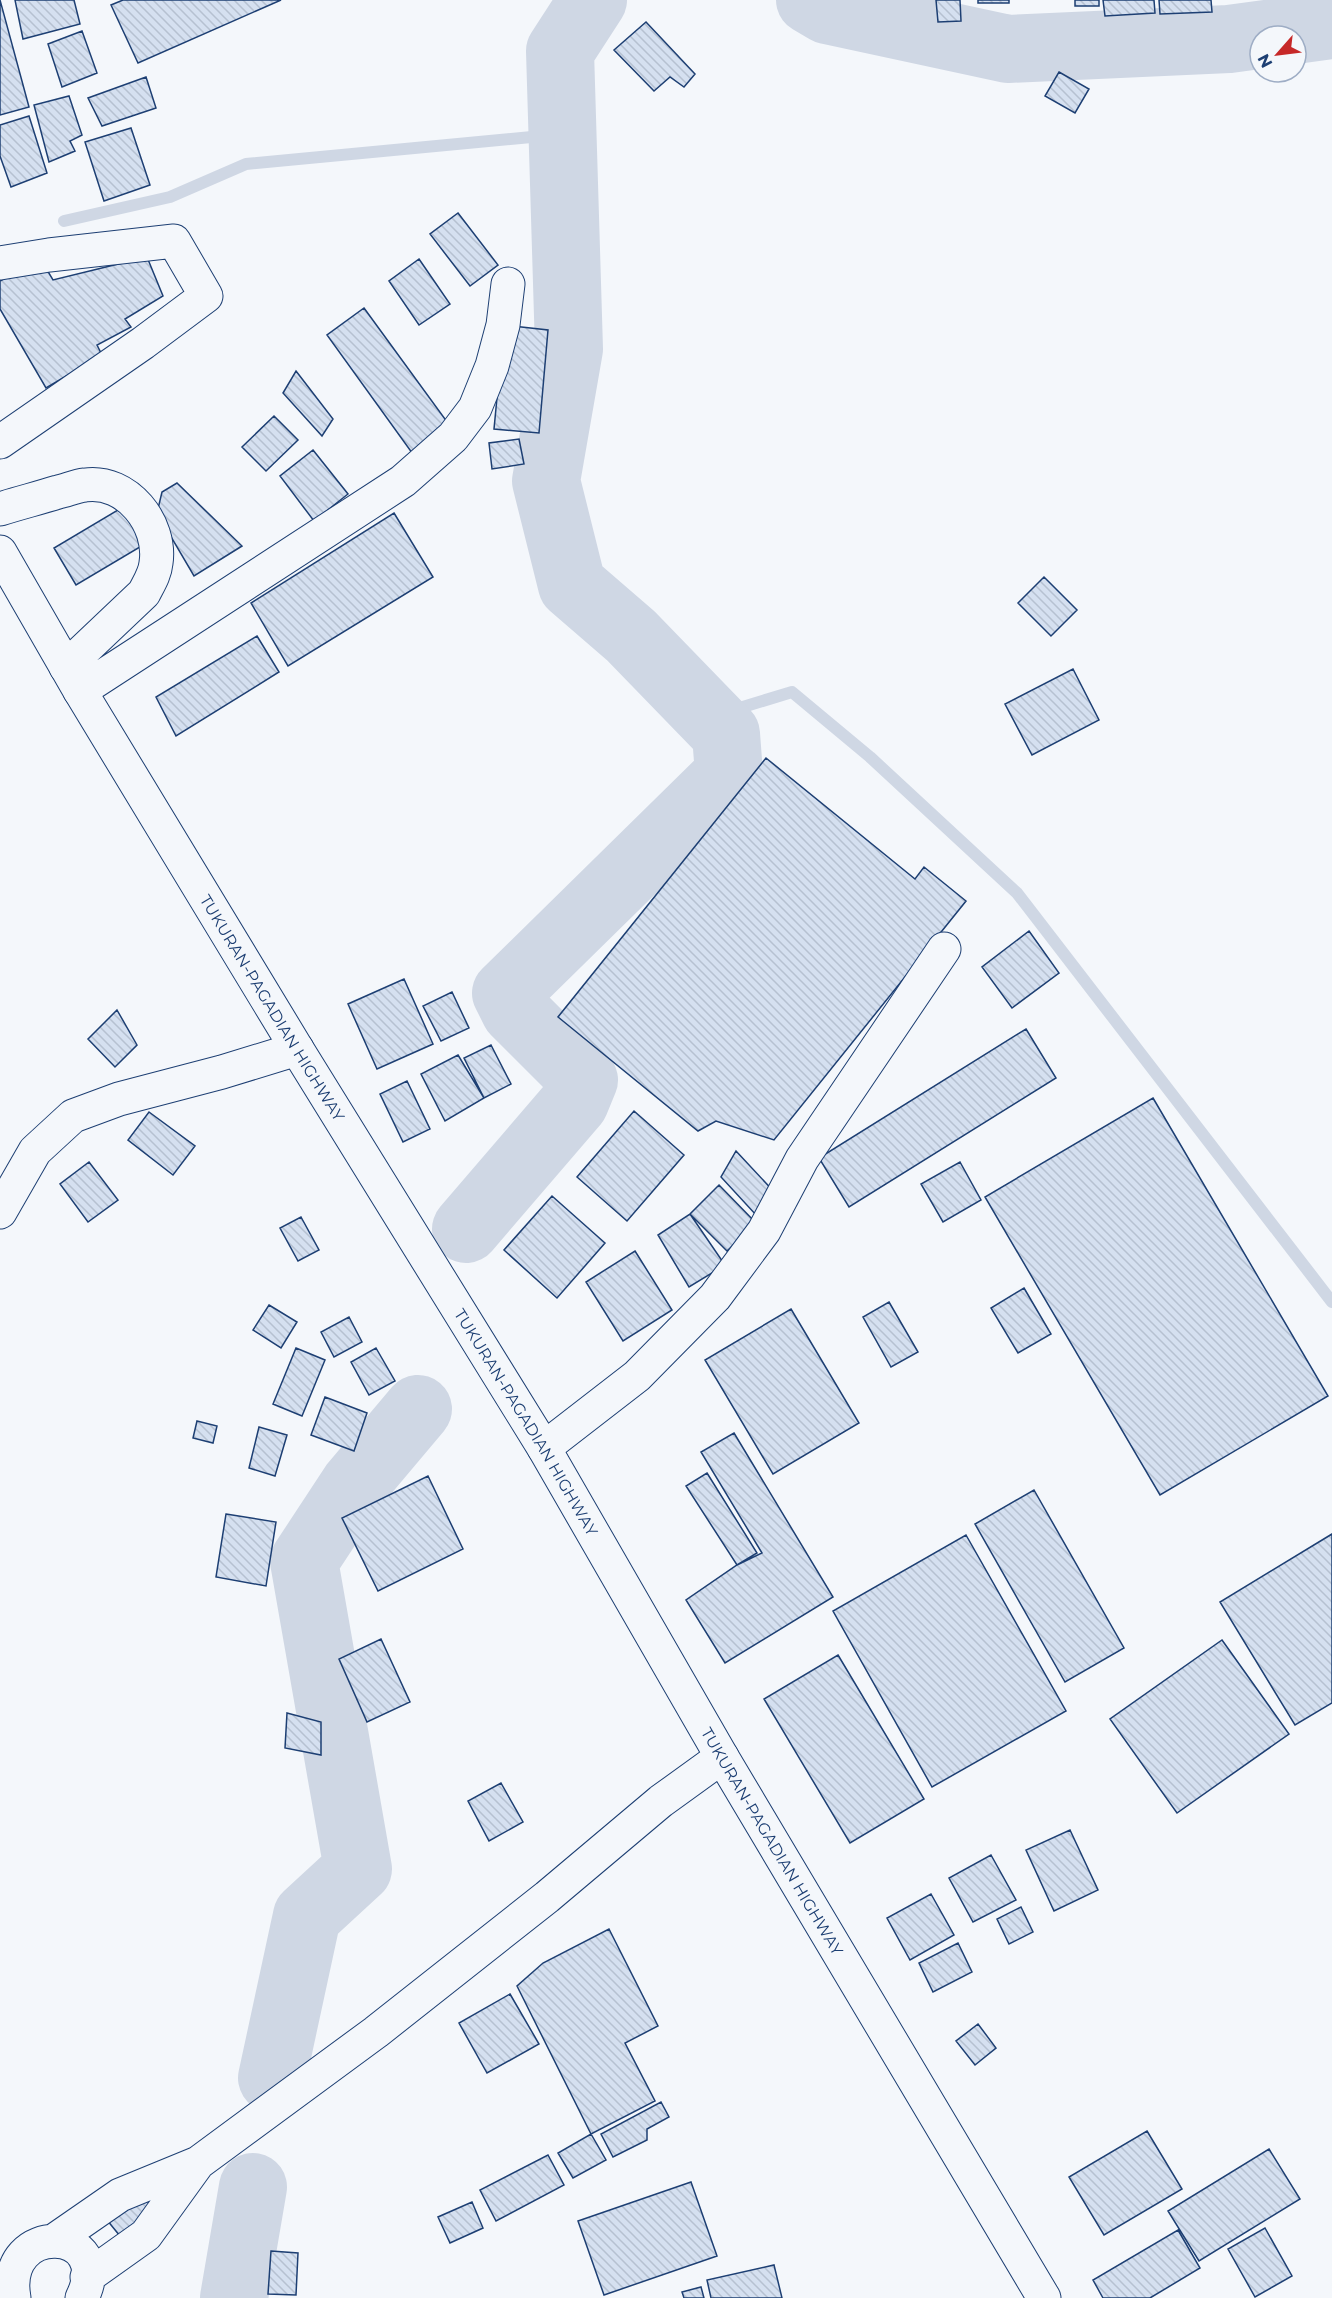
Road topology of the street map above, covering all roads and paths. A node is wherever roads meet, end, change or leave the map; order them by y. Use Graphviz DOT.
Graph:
graph roads {
  1 [pos="0,264"];
  2 [pos="508,284"];
  3 [pos="0,442"];
  4 [pos="0,509"];
  5 [pos="0,552"];
  6 [pos="73,679"];
  7 [pos="944,949"];
  8 [pos="297,1049"];
  9 [pos="0,1212"];
  10 [pos="544,1448"];
  11 [pos="723,1757"];
  12 [pos="198,2163"];
  13 [pos="55,2240"];
  14 [pos="8,2282"];
  15 [pos="84,2288"];
  16 [pos="1044,2298"];
  1 -- 3 [label="main road"];
  2 -- 6 [label="main road"];
  4 -- 6 [label="main road"];
  5 -- 6 [label="main road, TUKURAN-PAGADIAN HIGHWAY"];
  6 -- 8 [label="main road, TUKURAN-PAGADIAN HIGHWAY"];
  7 -- 10 [label="main road"];
  8 -- 9 [label="main road"];
  8 -- 10 [label="main road, TUKURAN-PAGADIAN HIGHWAY"];
  10 -- 11 [label="main road, TUKURAN-PAGADIAN HIGHWAY"];
  11 -- 12 [label="main road"];
  11 -- 16 [label="main road, TUKURAN-PAGADIAN HIGHWAY"];
  12 -- 13 [label="main road"];
  12 -- 15 [label="main road"];
  13 -- 14 [label="main road"];
  13 -- 15 [label="main road"];
}
